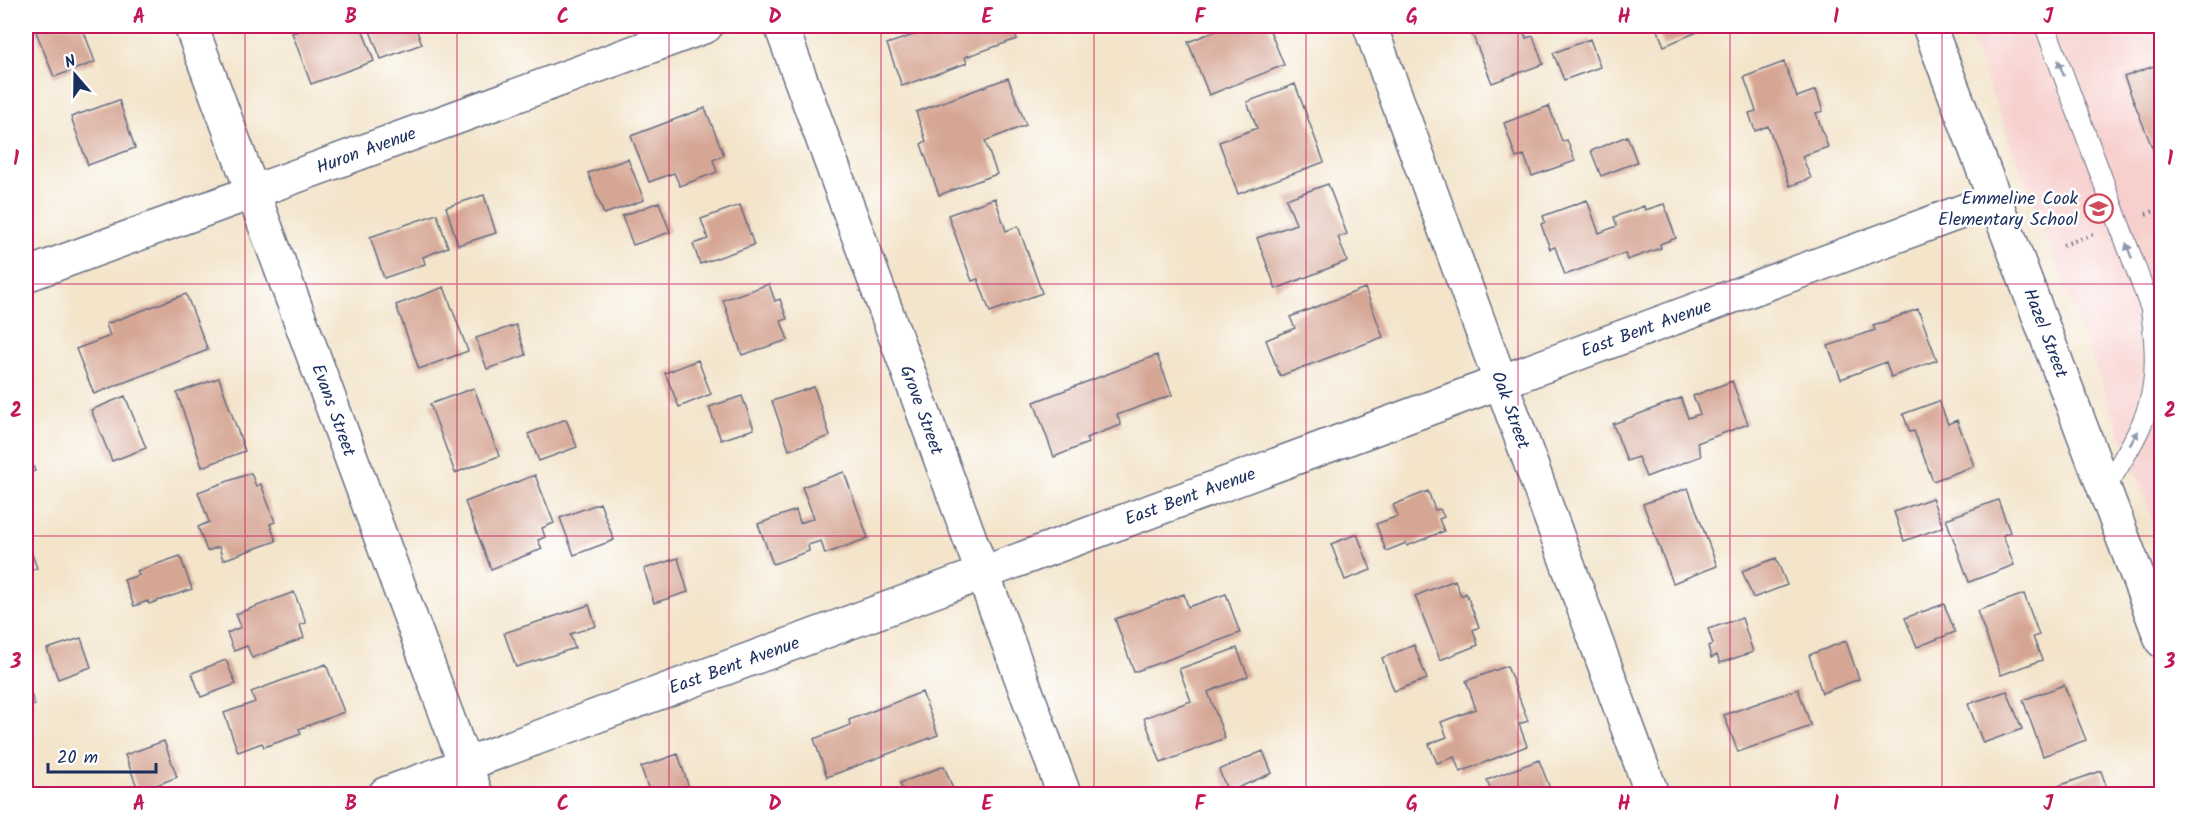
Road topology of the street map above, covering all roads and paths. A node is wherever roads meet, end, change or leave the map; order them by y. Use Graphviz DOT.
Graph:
graph roads {
  1 [pos="191,26"];
  2 [pos="706,26"];
  3 [pos="781,26"];
  4 [pos="1370,26"];
  5 [pos="1929,26"];
  6 [pos="2045,26"];
  7 [pos="253,191"];
  8 [pos="1996,200"];
  9 [pos="26,275"];
  10 [pos="1500,382"];
  11 [pos="2105,489"];
  12 [pos="982,573"];
  13 [pos="2162,641"];
  14 [pos="465,764"];
  15 [pos="385,795"];
  16 [pos="476,795"];
  17 [pos="1064,795"];
  18 [pos="1652,795"];
  1 -- 7 [label="street, Evans Street"];
  2 -- 7 [label="street, Huron Avenue"];
  3 -- 12 [label="street, Grove Street"];
  4 -- 10 [label="street, Oak Street"];
  5 -- 8 [label="street, Hazel Street"];
  11 -- 6 [label="lane, one-way"];
  7 -- 9 [label="street, Huron Avenue"];
  7 -- 14 [label="street, Evans Street"];
  8 -- 10 [label="street, East Bent Avenue"];
  8 -- 11 [label="street, Hazel Street"];
  10 -- 12 [label="street, East Bent Avenue"];
  10 -- 18 [label="street, Oak Street"];
  11 -- 13 [label="street, Hazel Street"];
  12 -- 14 [label="street, East Bent Avenue"];
  12 -- 17 [label="street, Grove Street"];
  14 -- 15 [label="street, East Bent Avenue"];
  14 -- 16 [label="street, Evans Street"];
}
